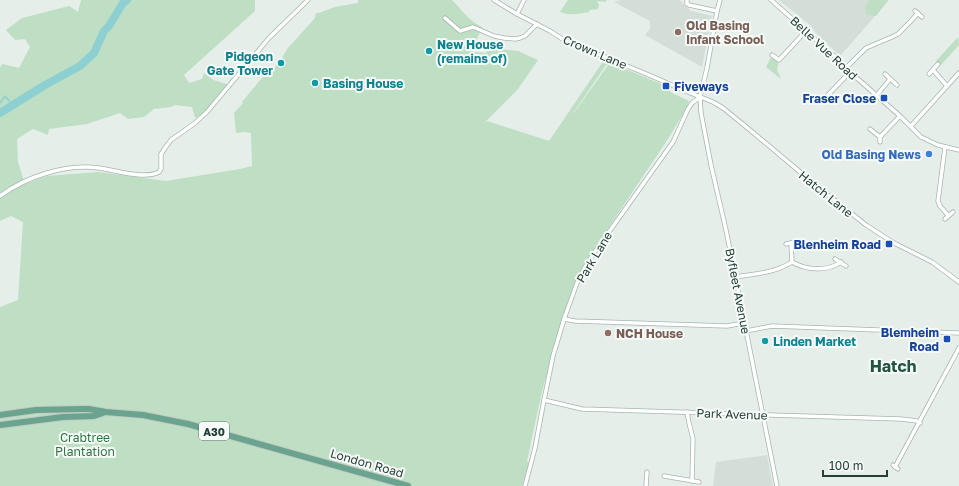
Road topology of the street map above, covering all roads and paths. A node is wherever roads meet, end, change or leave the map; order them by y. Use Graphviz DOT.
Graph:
graph roads {
  1 [pos="308,0"];
  2 [pos="494,0"];
  3 [pos="524,0"];
  4 [pos="687,0"];
  5 [pos="720,0"];
  6 [pos="771,0"];
  7 [pos="717,11"];
  8 [pos="517,14"];
  9 [pos="922,17"];
  10 [pos="445,18"];
  11 [pos="537,24"];
  12 [pos="806,31"];
  13 [pos="772,55"];
  14 [pos="938,64"];
  15 [pos="846,68"];
  16 [pos="933,70"];
  17 [pos="850,72"];
  18 [pos="885,74"];
  19 [pos="929,74"];
  20 [pos="959,74"];
  21 [pos="890,79"];
  22 [pos="897,85"];
  23 [pos="947,86"];
  24 [pos="877,95"];
  25 [pos="700,97"];
  26 [pos="824,99"];
  27 [pos="900,116"];
  28 [pos="911,126"];
  29 [pos="870,129"];
  30 [pos="880,137"];
  31 [pos="880,142"];
  32 [pos="945,147"];
  33 [pos="959,150"];
  34 [pos="0,196"];
  35 [pos="953,212"];
  36 [pos="948,215"];
  37 [pos="944,219"];
  38 [pos="796,242"];
  39 [pos="786,244"];
  40 [pos="791,244"];
  41 [pos="835,259"];
  42 [pos="792,262"];
  43 [pos="840,262"];
  44 [pos="846,266"];
  45 [pos="735,278"];
  46 [pos="959,282"];
  47 [pos="564,319"];
  48 [pos="744,323"];
  49 [pos="746,331"];
  50 [pos="959,333"];
  51 [pos="959,348"];
  52 [pos="544,400"];
  53 [pos="106,412"];
  54 [pos="687,412"];
  55 [pos="0,415"];
  56 [pos="763,415"];
  57 [pos="920,423"];
  58 [pos="0,425"];
  59 [pos="896,467"];
  60 [pos="672,471"];
  61 [pos="647,472"];
  62 [pos="664,476"];
  63 [pos="672,478"];
  64 [pos="692,481"];
  65 [pos="699,482"];
  66 [pos="408,486"];
  67 [pos="524,486"];
  68 [pos="646,486"];
  69 [pos="777,486"];
  1 -- 34 [label="street"];
  2 -- 8 [label="street, Crown Lane"];
  3 -- 8 [label="street"];
  4 -- 7 [label="street"];
  5 -- 7 [label="street"];
  6 -- 12 [label="street, Belle Vue Road"];
  7 -- 25 [label="street"];
  8 -- 11 [label="street, Crown Lane"];
  9 -- 15 [label="street"];
  10 -- 11 [label="street"];
  11 -- 25 [label="street, Crown Lane"];
  12 -- 13 [label="street"];
  12 -- 15 [label="street, Belle Vue Road"];
  14 -- 16 [label="street"];
  15 -- 17 [label="street, Belle Vue Road"];
  16 -- 19 [label="street"];
  16 -- 23 [label="street"];
  17 -- 24 [label="street, Belle Vue Road"];
  17 -- 26 [label="street"];
  18 -- 21 [label="street"];
  20 -- 23 [label="street"];
  21 -- 22 [label="street"];
  21 -- 24 [label="street"];
  23 -- 28 [label="street"];
  24 -- 27 [label="street, Belle Vue Road"];
  25 -- 45 [label="street, Byfleet Avenue"];
  25 -- 46 [label="street, Hatch Lane"];
  25 -- 47 [label="street, Park Lane"];
  27 -- 28 [label="street, Belle Vue Road"];
  27 -- 30 [label="street"];
  28 -- 32 [label="street, Belle Vue Road"];
  29 -- 30 [label="street"];
  30 -- 31 [label="street"];
  32 -- 33 [label="street, Belle Vue Road"];
  32 -- 36 [label="street"];
  35 -- 36 [label="street"];
  36 -- 37 [label="street"];
  38 -- 40 [label="street"];
  39 -- 40 [label="street"];
  40 -- 42 [label="street"];
  41 -- 43 [label="street"];
  42 -- 43 [label="street"];
  42 -- 45 [label="street"];
  43 -- 44 [label="street"];
  45 -- 48 [label="street, Byfleet Avenue"];
  47 -- 48 [label="street"];
  47 -- 52 [label="street, Park Lane"];
  48 -- 49 [label="street, Byfleet Avenue"];
  49 -- 50 [label="street"];
  49 -- 56 [label="street, Byfleet Avenue"];
  51 -- 57 [label="street"];
  52 -- 54 [label="street, Park Avenue"];
  52 -- 67 [label="street, Park Lane"];
  53 -- 55 [label="main road, A30"];
  53 -- 58 [label="main road, A30"];
  53 -- 66 [label="main road, London Road / A30"];
  54 -- 56 [label="street, Park Avenue"];
  54 -- 64 [label="street"];
  56 -- 57 [label="street, Park Avenue"];
  56 -- 69 [label="street, Byfleet Avenue"];
  57 -- 59 [label="street"];
  60 -- 63 [label="street"];
  61 -- 68 [label="street"];
  62 -- 63 [label="street"];
  63 -- 64 [label="street"];
  64 -- 65 [label="street"];
}
